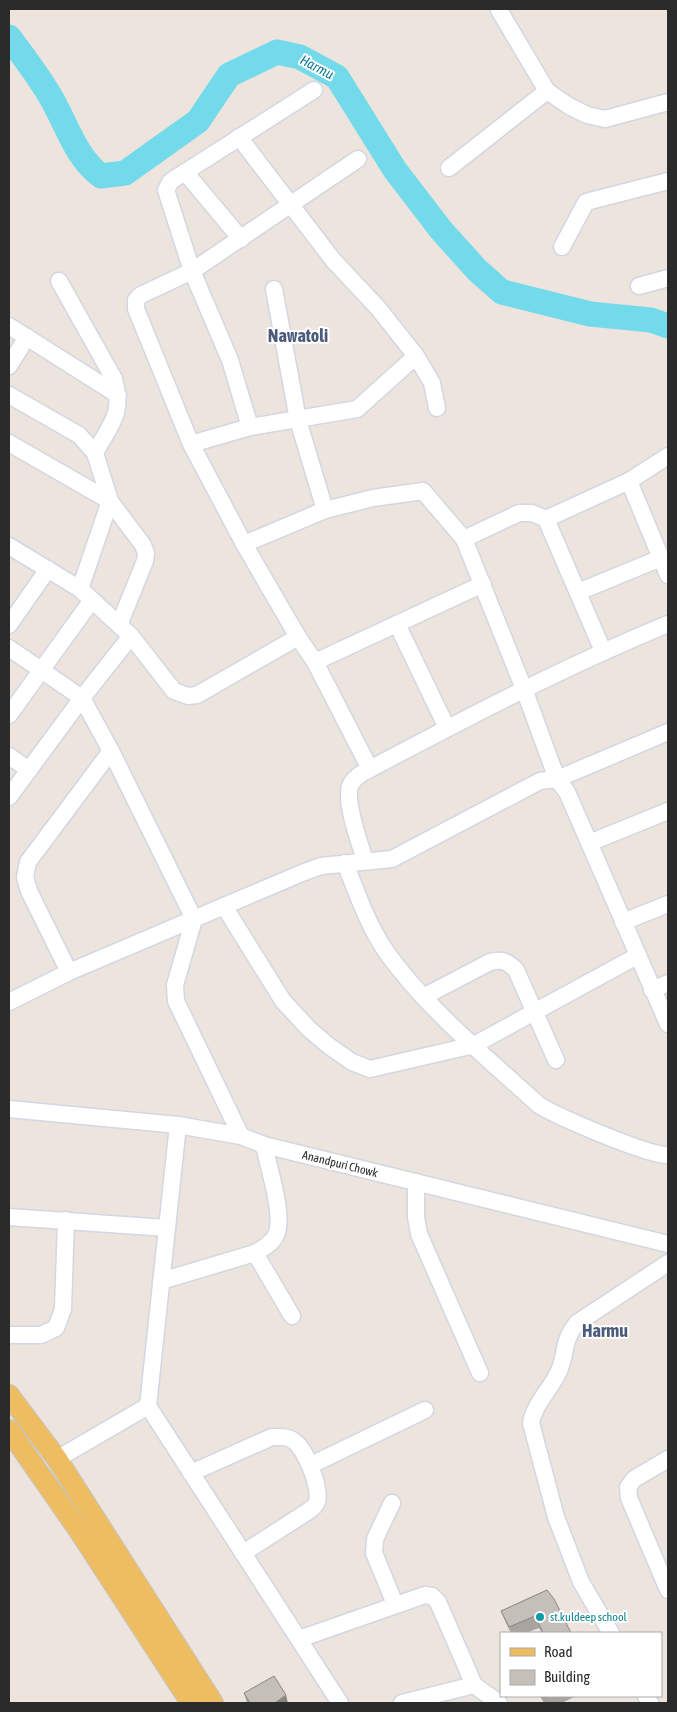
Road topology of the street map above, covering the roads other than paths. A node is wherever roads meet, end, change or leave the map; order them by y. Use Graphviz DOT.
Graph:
graph roads {
  1 [pos="499,10"];
  2 [pos="314,90"];
  3 [pos="547,92"];
  4 [pos="668,102"];
  5 [pos="239,137"];
  6 [pos="358,159"];
  7 [pos="449,168"];
  8 [pos="185,172"];
  9 [pos="668,181"];
  10 [pos="290,204"];
  11 [pos="241,239"];
  12 [pos="562,247"];
  13 [pos="192,271"];
  14 [pos="668,278"];
  15 [pos="59,281"];
  16 [pos="639,286"];
  17 [pos="274,289"];
  18 [pos="9,326"];
  19 [pos="27,337"];
  20 [pos="416,356"];
  21 [pos="9,366"];
  22 [pos="9,395"];
  23 [pos="118,395"];
  24 [pos="437,408"];
  25 [pos="298,420"];
  26 [pos="250,427"];
  27 [pos="9,443"];
  28 [pos="191,444"];
  29 [pos="96,454"];
  30 [pos="668,456"];
  31 [pos="629,481"];
  32 [pos="110,501"];
  33 [pos="325,510"];
  34 [pos="546,519"];
  35 [pos="464,539"];
  36 [pos="244,544"];
  37 [pos="9,546"];
  38 [pos="661,558"];
  39 [pos="48,569"];
  40 [pos="668,575"];
  41 [pos="483,584"];
  42 [pos="578,592"];
  43 [pos="86,594"];
  44 [pos="9,623"];
  45 [pos="397,624"];
  46 [pos="668,624"];
  47 [pos="119,625"];
  48 [pos="132,636"];
  49 [pos="298,637"];
  50 [pos="9,648"];
  51 [pos="603,651"];
  52 [pos="315,662"];
  53 [pos="41,670"];
  54 [pos="524,688"];
  55 [pos="82,698"];
  56 [pos="9,715"];
  57 [pos="447,728"];
  58 [pos="668,732"];
  59 [pos="111,750"];
  60 [pos="9,756"];
  61 [pos="370,769"];
  62 [pos="29,770"];
  63 [pos="557,779"];
  64 [pos="9,797"];
  65 [pos="668,811"];
  66 [pos="589,843"];
  67 [pos="365,861"];
  68 [pos="345,863"];
  69 [pos="668,904"];
  70 [pos="224,906"];
  71 [pos="194,919"];
  72 [pos="623,922"];
  73 [pos="637,956"];
  74 [pos="69,972"];
  75 [pos="668,983"];
  76 [pos="652,990"];
  77 [pos="424,996"];
  78 [pos="9,1002"];
  79 [pos="534,1012"];
  80 [pos="668,1024"];
  81 [pos="474,1045"];
  82 [pos="556,1060"];
  83 [pos="9,1109"];
  84 [pos="178,1125"];
  85 [pos="241,1136"];
  86 [pos="264,1145"];
  87 [pos="668,1155"];
  88 [pos="416,1182"];
  89 [pos="9,1217"];
  90 [pos="66,1220"];
  91 [pos="167,1228"];
  92 [pos="668,1244"];
  93 [pos="255,1253"];
  94 [pos="668,1262"];
  95 [pos="161,1281"];
  96 [pos="292,1316"];
  97 [pos="9,1336"];
  98 [pos="480,1373"];
  99 [pos="9,1395"];
  100 [pos="148,1406"];
  101 [pos="425,1410"];
  102 [pos="9,1430"];
  103 [pos="56,1459"];
  104 [pos="668,1459"];
  105 [pos="311,1465"];
  106 [pos="191,1473"];
  107 [pos="392,1503"];
  108 [pos="243,1553"];
  109 [pos="668,1590"];
  110 [pos="395,1604"];
  111 [pos="609,1632"];
  112 [pos="299,1639"];
  113 [pos="474,1685"];
  114 [pos="192,1703"];
  115 [pos="213,1703"];
  116 [pos="340,1703"];
  117 [pos="402,1703"];
  118 [pos="499,1703"];
  1 -- 3 [label="street"];
  2 -- 5 [label="street"];
  3 -- 4 [label="street"];
  3 -- 7 [label="street"];
  5 -- 8 [label="street"];
  5 -- 10 [label="street"];
  6 -- 10 [label="street"];
  8 -- 11 [label="street"];
  8 -- 13 [label="street"];
  9 -- 12 [label="street"];
  10 -- 11 [label="street"];
  10 -- 20 [label="street"];
  11 -- 13 [label="street"];
  13 -- 26 [label="street"];
  13 -- 28 [label="street"];
  14 -- 16 [label="street"];
  15 -- 23 [label="street"];
  17 -- 25 [label="street"];
  18 -- 19 [label="street"];
  19 -- 21 [label="street"];
  19 -- 23 [label="street"];
  20 -- 24 [label="street"];
  20 -- 25 [label="street"];
  22 -- 29 [label="street"];
  23 -- 29 [label="street"];
  25 -- 26 [label="street"];
  25 -- 33 [label="street"];
  26 -- 28 [label="street"];
  27 -- 32 [label="street"];
  28 -- 36 [label="street"];
  29 -- 32 [label="street"];
  30 -- 31 [label="street"];
  31 -- 34 [label="street"];
  31 -- 38 [label="street"];
  32 -- 43 [label="street"];
  32 -- 47 [label="street"];
  33 -- 35 [label="street"];
  33 -- 36 [label="street"];
  34 -- 35 [label="street"];
  34 -- 42 [label="street"];
  35 -- 41 [label="street"];
  36 -- 49 [label="street"];
  37 -- 39 [label="street"];
  38 -- 40 [label="street"];
  38 -- 42 [label="street"];
  39 -- 43 [label="street"];
  39 -- 44 [label="street"];
  41 -- 45 [label="street"];
  41 -- 54 [label="street"];
  42 -- 51 [label="street"];
  43 -- 47 [label="street"];
  43 -- 53 [label="street"];
  45 -- 52 [label="street"];
  45 -- 57 [label="street"];
  46 -- 51 [label="street"];
  47 -- 48 [label="street"];
  48 -- 49 [label="street"];
  48 -- 55 [label="street"];
  49 -- 52 [label="street"];
  50 -- 53 [label="street"];
  51 -- 54 [label="street"];
  52 -- 61 [label="street"];
  53 -- 55 [label="street"];
  53 -- 56 [label="street"];
  54 -- 57 [label="street"];
  54 -- 63 [label="street"];
  55 -- 59 [label="street"];
  55 -- 62 [label="street"];
  57 -- 61 [label="street"];
  58 -- 63 [label="street"];
  59 -- 71 [label="street"];
  59 -- 74 [label="street"];
  60 -- 62 [label="street"];
  61 -- 67 [label="street"];
  62 -- 64 [label="street"];
  63 -- 66 [label="street"];
  63 -- 67 [label="street"];
  65 -- 66 [label="street"];
  66 -- 72 [label="street"];
  67 -- 68 [label="street"];
  68 -- 70 [label="street"];
  68 -- 77 [label="street"];
  69 -- 72 [label="street"];
  70 -- 71 [label="street"];
  70 -- 81 [label="street"];
  71 -- 74 [label="street"];
  71 -- 85 [label="street"];
  72 -- 73 [label="street"];
  73 -- 76 [label="street"];
  73 -- 79 [label="street"];
  74 -- 78 [label="street"];
  75 -- 76 [label="street"];
  76 -- 80 [label="street"];
  77 -- 79 [label="street"];
  77 -- 81 [label="street"];
  79 -- 81 [label="street"];
  79 -- 82 [label="street"];
  81 -- 87 [label="street"];
  83 -- 84 [label="street, Anandpuri Chowk"];
  84 -- 85 [label="street, Anandpuri Chowk"];
  84 -- 91 [label="street"];
  85 -- 86 [label="street, Anandpuri Chowk"];
  86 -- 88 [label="street, Anandpuri Chowk"];
  86 -- 93 [label="street"];
  88 -- 92 [label="street, Anandpuri Chowk"];
  88 -- 98 [label="street"];
  89 -- 90 [label="street"];
  90 -- 91 [label="street"];
  90 -- 97 [label="street"];
  91 -- 95 [label="street"];
  93 -- 95 [label="street"];
  93 -- 96 [label="street"];
  94 -- 111 [label="street"];
  95 -- 100 [label="street"];
  99 -- 103 [label="main road"];
  100 -- 103 [label="street"];
  100 -- 106 [label="street"];
  101 -- 105 [label="street"];
  102 -- 114 [label="main road"];
  103 -- 115 [label="main road"];
  104 -- 109 [label="street"];
  105 -- 106 [label="street"];
  105 -- 108 [label="street"];
  106 -- 108 [label="street"];
  107 -- 110 [label="street"];
  108 -- 112 [label="street"];
  110 -- 112 [label="street"];
  110 -- 113 [label="street"];
  112 -- 116 [label="street"];
  113 -- 117 [label="street"];
  113 -- 118 [label="street"];
}
